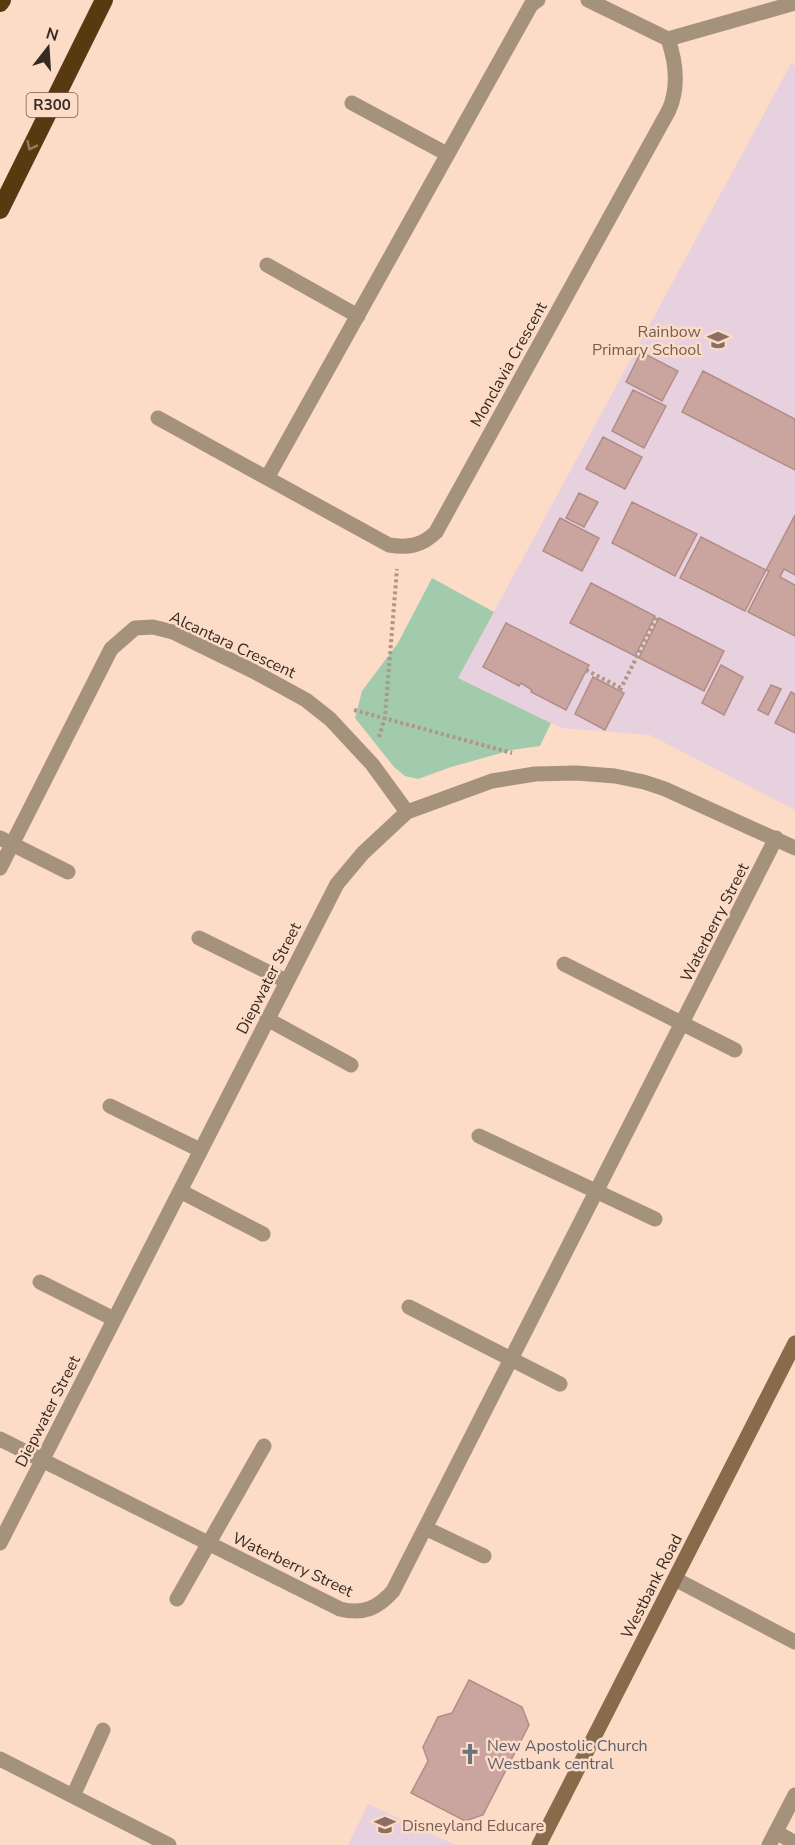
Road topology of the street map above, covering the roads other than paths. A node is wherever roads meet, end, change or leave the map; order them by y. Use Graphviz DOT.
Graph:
graph roads {
  1 [pos="104,0"];
  2 [pos="588,0"];
  3 [pos="530,2"];
  4 [pos="795,3"];
  5 [pos="668,39"];
  6 [pos="352,103"];
  7 [pos="447,154"];
  8 [pos="0,210"];
  9 [pos="267,265"];
  10 [pos="358,316"];
  11 [pos="158,418"];
  12 [pos="267,478"];
  13 [pos="407,812"];
  14 [pos="776,838"];
  15 [pos="6,841"];
  16 [pos="795,848"];
  17 [pos="0,868"];
  18 [pos="68,872"];
  19 [pos="199,938"];
  20 [pos="564,964"];
  21 [pos="286,981"];
  22 [pos="267,1019"];
  23 [pos="683,1022"];
  24 [pos="735,1050"];
  25 [pos="351,1065"];
  26 [pos="110,1106"];
  27 [pos="479,1136"];
  28 [pos="201,1150"];
  29 [pos="180,1191"];
  30 [pos="597,1192"];
  31 [pos="655,1219"];
  32 [pos="263,1234"];
  33 [pos="40,1282"];
  34 [pos="409,1307"];
  35 [pos="114,1319"];
  36 [pos="795,1343"];
  37 [pos="511,1359"];
  38 [pos="560,1384"];
  39 [pos="0,1439"];
  40 [pos="264,1446"];
  41 [pos="42,1461"];
  42 [pos="426,1528"];
  43 [pos="0,1543"];
  44 [pos="208,1543"];
  45 [pos="484,1556"];
  46 [pos="675,1579"];
  47 [pos="177,1599"];
  48 [pos="795,1642"];
  49 [pos="103,1730"];
  50 [pos="0,1759"];
  51 [pos="795,1795"];
  52 [pos="73,1796"];
  53 [pos="772,1839"];
  54 [pos="795,1843"];
  55 [pos="169,1845"];
  56 [pos="538,1845"];
  1 -- 8 [label="highway, R300, one-way"];
  2 -- 5 [label="street"];
  3 -- 7 [label="street"];
  4 -- 5 [label="street"];
  5 -- 12 [label="street, Monclavia Crescent"];
  6 -- 7 [label="street"];
  7 -- 10 [label="street"];
  9 -- 10 [label="street"];
  10 -- 12 [label="street"];
  11 -- 12 [label="street, Monclavia Crescent"];
  13 -- 14 [label="street, Diepwater Street"];
  13 -- 15 [label="street, Alcantara Crescent"];
  13 -- 21 [label="street, Diepwater Street"];
  14 -- 16 [label="street, Diepwater Street"];
  14 -- 23 [label="street, Waterberry Street"];
  15 -- 17 [label="street, Alcantara Crescent"];
  15 -- 18 [label="street"];
  19 -- 21 [label="street"];
  20 -- 23 [label="street"];
  21 -- 22 [label="street, Diepwater Street"];
  22 -- 25 [label="street"];
  22 -- 28 [label="street, Diepwater Street"];
  23 -- 24 [label="street"];
  23 -- 30 [label="street, Waterberry Street"];
  26 -- 28 [label="street"];
  27 -- 30 [label="street"];
  28 -- 29 [label="street, Diepwater Street"];
  29 -- 32 [label="street"];
  29 -- 35 [label="street, Diepwater Street"];
  30 -- 31 [label="street"];
  30 -- 37 [label="street, Waterberry Street"];
  33 -- 35 [label="street"];
  34 -- 37 [label="street"];
  35 -- 41 [label="street, Diepwater Street"];
  36 -- 46 [label="street, Westbank Road"];
  37 -- 38 [label="street"];
  37 -- 42 [label="street, Waterberry Street"];
  39 -- 41 [label="street"];
  40 -- 44 [label="street, Waterberry Street"];
  41 -- 43 [label="street, Diepwater Street"];
  41 -- 44 [label="street, Waterberry Street"];
  42 -- 44 [label="street, Waterberry Street"];
  42 -- 45 [label="street"];
  44 -- 47 [label="street, Waterberry Street"];
  46 -- 48 [label="street"];
  46 -- 56 [label="street, Westbank Road"];
  49 -- 52 [label="street"];
  50 -- 52 [label="street"];
  51 -- 53 [label="street"];
  52 -- 55 [label="street"];
  53 -- 54 [label="street"];
}
